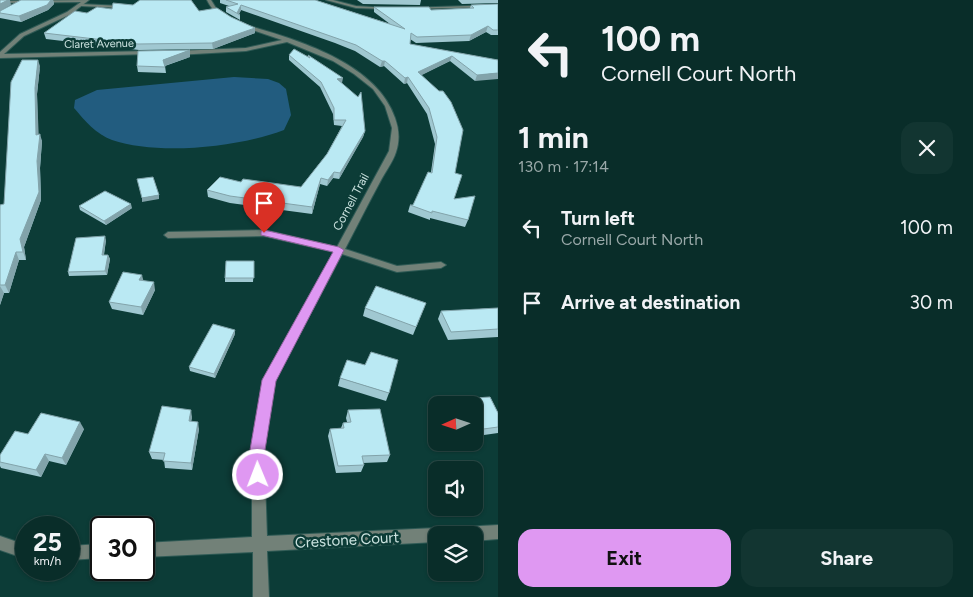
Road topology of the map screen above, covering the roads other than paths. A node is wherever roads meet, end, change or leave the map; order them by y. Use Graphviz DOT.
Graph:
graph roads {
  1 [pos="87,0"];
  2 [pos="209,0"];
  3 [pos="328,0"];
  4 [pos="434,0"];
  5 [pos="26,1"];
  6 [pos="0,2"];
  7 [pos="81,5"];
  8 [pos="498,6"];
  9 [pos="441,7"];
  10 [pos="126,8"];
  11 [pos="391,8"];
  12 [pos="398,8"];
  13 [pos="13,9"];
  14 [pos="287,40"];
  15 [pos="156,53"];
  16 [pos="166,53"];
  17 [pos="0,56"];
  18 [pos="168,235"];
  19 [pos="339,250"];
  20 [pos="442,265"];
  21 [pos="498,532"];
  22 [pos="483,533"];
  23 [pos="428,535"];
  24 [pos="0,543"];
  25 [pos="258,545"];
  26 [pos="15,548"];
  27 [pos="155,550"];
  28 [pos="261,597"];
  1 -- 5 [label="street"];
  1 -- 7 [label="street"];
  2 -- 14 [label="street, Cornell Trail"];
  3 -- 11 [label="street"];
  4 -- 9 [label="street"];
  5 -- 6 [label="street"];
  5 -- 13 [label="lane"];
  7 -- 10 [label="lane"];
  7 -- 17 [label="street"];
  8 -- 9 [label="street"];
  9 -- 12 [label="street"];
  14 -- 16 [label="street"];
  14 -- 19 [label="street, Cornell Trail"];
  15 -- 17 [label="street, Claret Avenue"];
  18 -- 19 [label="street"];
  19 -- 20 [label="street"];
  19 -- 25 [label="street, Cornell Trail"];
  21 -- 22 [label="street"];
  23 -- 25 [label="street, Crestone Court"];
  24 -- 26 [label="street"];
  25 -- 27 [label="street, Crestone Court"];
  25 -- 28 [label="street, Cornell Trail"];
}
